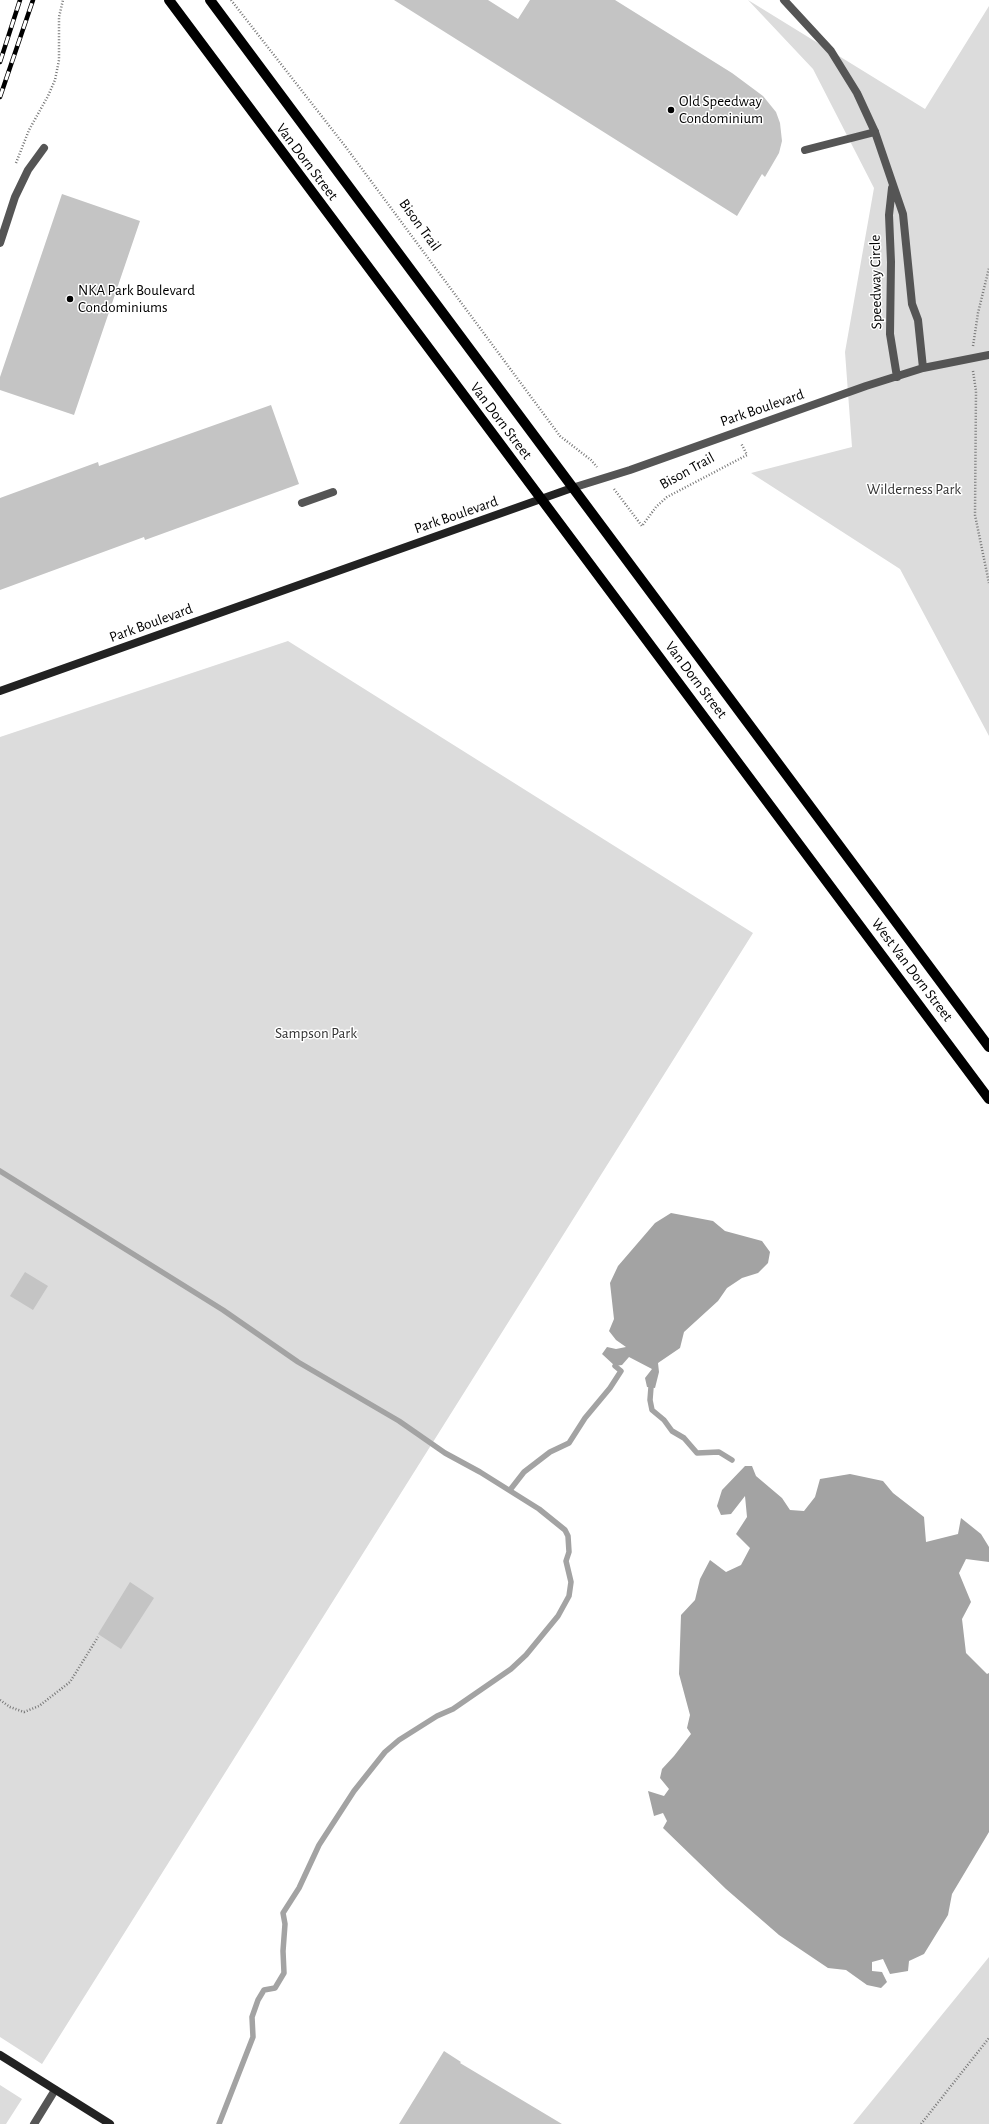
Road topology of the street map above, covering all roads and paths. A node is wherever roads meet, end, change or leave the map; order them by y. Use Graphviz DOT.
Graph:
graph roads {
  1 [pos="63,0"];
  2 [pos="169,0"];
  3 [pos="210,0"];
  4 [pos="231,0"];
  5 [pos="784,0"];
  6 [pos="875,132"];
  7 [pos="44,148"];
  8 [pos="805,150"];
  9 [pos="14,169"];
  10 [pos="892,187"];
  11 [pos="0,243"];
  12 [pos="989,268"];
  13 [pos="989,355"];
  14 [pos="972,358"];
  15 [pos="923,368"];
  16 [pos="897,377"];
  17 [pos="736,432"];
  18 [pos="591,460"];
  19 [pos="572,488"];
  20 [pos="333,492"];
  21 [pos="541,500"];
  22 [pos="302,503"];
  23 [pos="632,512"];
  24 [pos="989,583"];
  25 [pos="0,691"];
  26 [pos="827,830"];
  27 [pos="811,860"];
  28 [pos="989,1047"];
  29 [pos="989,1099"];
  30 [pos="98,1637"];
  31 [pos="0,1700"];
  32 [pos="989,2038"];
  33 [pos="0,2055"];
  34 [pos="55,2090"];
  35 [pos="34,2124"];
  36 [pos="110,2124"];
  37 [pos="921,2124"];
  1 -- 9 [label="path"];
  2 -- 21 [label="main road, Van Dorn Street"];
  3 -- 19 [label="main road, Van Dorn Street"];
  4 -- 18 [label="path, Bison Trail"];
  5 -- 6 [label="street, Speedway Circle"];
  6 -- 8 [label="street"];
  6 -- 10 [label="street, Speedway Circle"];
  7 -- 11 [label="street"];
  10 -- 15 [label="street, Speedway Circle"];
  10 -- 16 [label="street, Speedway Circle"];
  12 -- 14 [label="path"];
  13 -- 14 [label="street"];
  14 -- 15 [label="street"];
  14 -- 24 [label="path"];
  15 -- 16 [label="street, Park Boulevard"];
  16 -- 17 [label="street, Park Boulevard"];
  17 -- 19 [label="street, Park Boulevard"];
  17 -- 23 [label="path, Bison Trail"];
  19 -- 21 [label="main road, Park Boulevard"];
  19 -- 26 [label="main road, Van Dorn Street"];
  20 -- 22 [label="street"];
  21 -- 25 [label="main road, Park Boulevard"];
  21 -- 27 [label="main road, Van Dorn Street"];
  26 -- 28 [label="main road, West Van Dorn Street"];
  27 -- 29 [label="main road, West Van Dorn Street"];
  30 -- 31 [label="path"];
  32 -- 37 [label="path"];
  33 -- 34 [label="main road"];
  34 -- 35 [label="street"];
  34 -- 36 [label="main road"];
}
